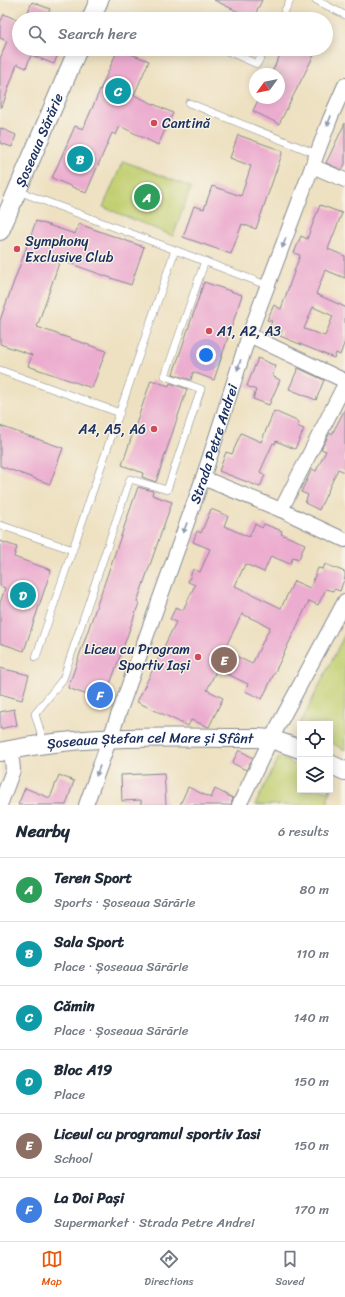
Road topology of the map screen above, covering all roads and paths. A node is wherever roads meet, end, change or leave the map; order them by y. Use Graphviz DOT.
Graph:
graph roads {
  1 [pos="99,0"];
  2 [pos="290,0"];
  3 [pos="316,0"];
  4 [pos="94,12"];
  5 [pos="284,12"];
  6 [pos="345,15"];
  7 [pos="75,56"];
  8 [pos="239,56"];
  9 [pos="261,56"];
  10 [pos="345,85"];
  11 [pos="189,103"];
  12 [pos="314,160"];
  13 [pos="345,180"];
  14 [pos="18,191"];
  15 [pos="0,231"];
  16 [pos="175,250"];
  17 [pos="204,261"];
  18 [pos="261,283"];
  19 [pos="249,335"];
  20 [pos="0,370"];
  21 [pos="345,380"];
  22 [pos="345,384"];
  23 [pos="120,413"];
  24 [pos="203,478"];
  25 [pos="281,510"];
  26 [pos="0,524"];
  27 [pos="345,540"];
  28 [pos="73,550"];
  29 [pos="345,601"];
  30 [pos="36,657"];
  31 [pos="110,737"];
  32 [pos="271,739"];
  33 [pos="44,743"];
  34 [pos="297,748"];
  35 [pos="6,750"];
  36 [pos="333,765"];
  37 [pos="345,771"];
  38 [pos="0,805"];
  39 [pos="86,805"];
  40 [pos="239,805"];
  1 -- 4 [label="street"];
  2 -- 5 [label="lane"];
  3 -- 6 [label="lane"];
  7 -- 14 [label="street, Șoseaua Sărărie"];
  8 -- 9 [label="lane"];
  10 -- 12 [label="street, Strada Petre Andrei, one-way"];
  11 -- 12 [label="lane"];
  12 -- 13 [label="street"];
  12 -- 19 [label="street, Strada Petre Andrei, one-way"];
  14 -- 15 [label="street, Șoseaua Sărărie"];
  14 -- 16 [label="lane"];
  16 -- 17 [label="lane"];
  16 -- 23 [label="lane"];
  17 -- 18 [label="lane"];
  17 -- 33 [label="lane"];
  19 -- 21 [label="street"];
  19 -- 24 [label="street, Strada Petre Andrei, one-way"];
  20 -- 23 [label="lane"];
  22 -- 25 [label="street"];
  23 -- 28 [label="lane"];
  24 -- 25 [label="street"];
  24 -- 31 [label="street, Strada Petre Andrei, one-way"];
  25 -- 27 [label="street"];
  26 -- 28 [label="lane"];
  28 -- 30 [label="lane"];
  29 -- 32 [label="street"];
  31 -- 32 [label="street, Șoseaua Ștefan cel Mare și Sfânt"];
  31 -- 33 [label="street, Șoseaua Ștefan cel Mare și Sfânt"];
  31 -- 39 [label="street, Strada Petre Andrei, one-way"];
  32 -- 34 [label="street, Șoseaua Ștefan cel Mare și Sfânt"];
  32 -- 40 [label="street"];
  33 -- 35 [label="street, Șoseaua Ștefan cel Mare și Sfânt"];
  35 -- 38 [label="street"];
  36 -- 37 [label="street"];
}
